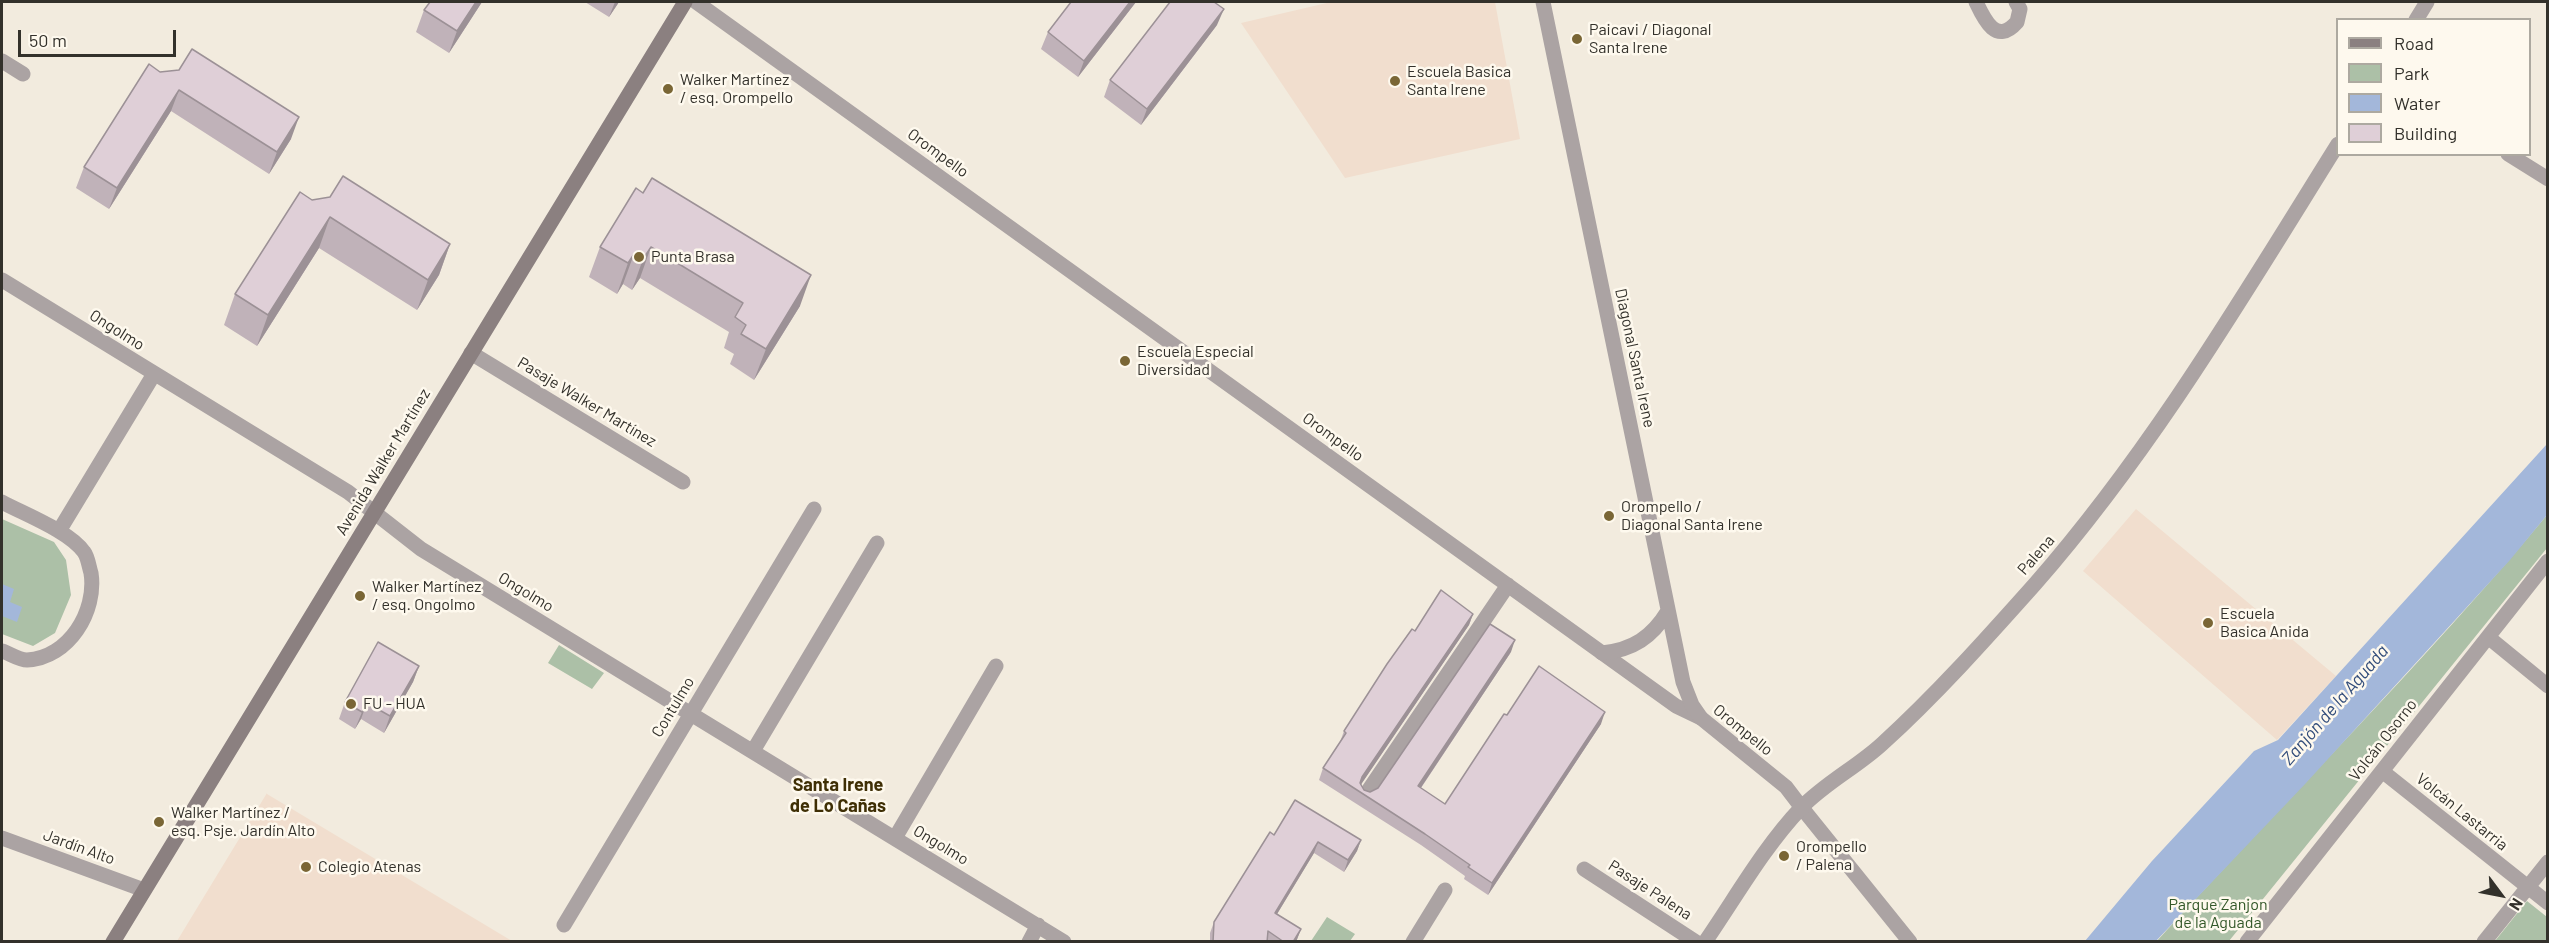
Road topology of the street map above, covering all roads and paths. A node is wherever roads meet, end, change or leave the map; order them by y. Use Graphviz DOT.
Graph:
graph roads {
  1 [pos="685,2"];
  2 [pos="696,2"];
  3 [pos="1543,2"];
  4 [pos="1976,2"];
  5 [pos="2016,2"];
  6 [pos="2427,2"];
  7 [pos="2417,18"];
  8 [pos="2,61"];
  9 [pos="23,74"];
  10 [pos="2336,146"];
  11 [pos="2511,156"];
  12 [pos="2547,179"];
  13 [pos="2,280"];
  14 [pos="471,353"];
  15 [pos="154,374"];
  16 [pos="683,482"];
  17 [pos="2,502"];
  18 [pos="814,509"];
  19 [pos="374,513"];
  20 [pos="59,531"];
  21 [pos="877,543"];
  22 [pos="2547,561"];
  23 [pos="1508,585"];
  24 [pos="1668,611"];
  25 [pos="2488,637"];
  26 [pos="2,651"];
  27 [pos="1602,653"];
  28 [pos="996,666"];
  29 [pos="2547,686"];
  30 [pos="691,714"];
  31 [pos="1701,718"];
  32 [pos="753,751"];
  33 [pos="2382,771"];
  34 [pos="1366,794"];
  35 [pos="1802,807"];
  36 [pos="2,838"];
  37 [pos="895,838"];
  38 [pos="2547,862"];
  39 [pos="1584,869"];
  40 [pos="2528,887"];
  41 [pos="144,890"];
  42 [pos="1445,890"];
  43 [pos="2547,903"];
  44 [pos="564,925"];
  45 [pos="1038,925"];
  46 [pos="113,942"];
  47 [pos="1029,942"];
  48 [pos="1064,942"];
  49 [pos="1413,942"];
  50 [pos="1696,942"];
  51 [pos="1705,942"];
  52 [pos="1910,942"];
  53 [pos="2247,942"];
  54 [pos="2484,942"];
  1 -- 14 [label="main road, Avenida Walker Martínez"];
  2 -- 23 [label="street, Orompello"];
  3 -- 24 [label="street, Diagonal Santa Irene"];
  4 -- 5 [label="street"];
  6 -- 7 [label="street"];
  8 -- 9 [label="street"];
  10 -- 35 [label="street, Palena"];
  11 -- 12 [label="street"];
  13 -- 15 [label="street, Ongolmo"];
  14 -- 16 [label="street, Pasaje Walker Martínez"];
  14 -- 19 [label="main road, Avenida Walker Martínez"];
  15 -- 19 [label="street, Ongolmo"];
  15 -- 20 [label="street"];
  17 -- 20 [label="street"];
  18 -- 30 [label="street, Contulmo"];
  19 -- 30 [label="street, Ongolmo"];
  19 -- 41 [label="main road, Avenida Walker Martínez"];
  20 -- 26 [label="street"];
  21 -- 32 [label="street"];
  22 -- 25 [label="street, Volcán Osorno"];
  23 -- 27 [label="street, Orompello"];
  23 -- 34 [label="street"];
  24 -- 27 [label="street"];
  24 -- 31 [label="street, Diagonal Santa Irene"];
  25 -- 29 [label="street"];
  25 -- 33 [label="street, Volcán Osorno"];
  27 -- 31 [label="street, Orompello"];
  28 -- 37 [label="street"];
  30 -- 32 [label="street, Ongolmo"];
  30 -- 44 [label="street, Contulmo"];
  31 -- 35 [label="street, Orompello"];
  32 -- 37 [label="street, Ongolmo"];
  33 -- 40 [label="street, Volcán Lastarria"];
  33 -- 53 [label="street, Volcán Osorno"];
  35 -- 51 [label="street, Palena"];
  35 -- 52 [label="street, Orompello"];
  36 -- 41 [label="street, Jardín Alto"];
  37 -- 45 [label="street, Ongolmo"];
  38 -- 40 [label="street"];
  39 -- 50 [label="street, Pasaje Palena"];
  40 -- 43 [label="street, Volcán Lastarria"];
  40 -- 54 [label="street"];
  41 -- 46 [label="main road, Avenida Walker Martínez"];
  42 -- 49 [label="street"];
  45 -- 47 [label="street"];
  45 -- 48 [label="street, Ongolmo"];
}
